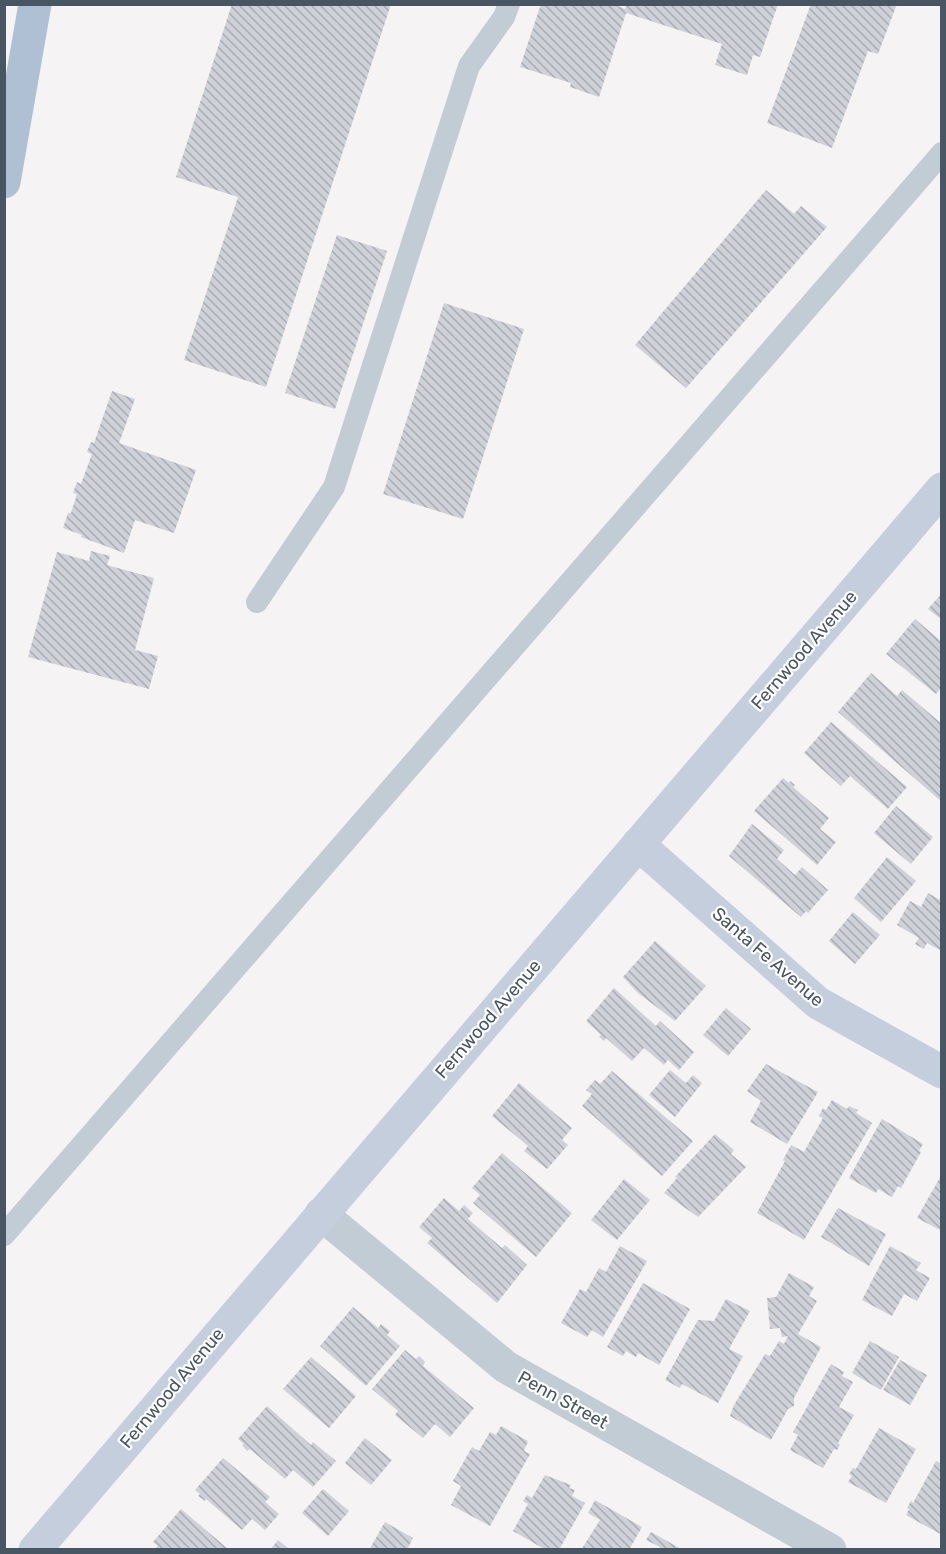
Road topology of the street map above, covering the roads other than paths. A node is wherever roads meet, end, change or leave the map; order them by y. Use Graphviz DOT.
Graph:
graph roads {
  1 [pos="35,4"];
  2 [pos="509,4"];
  3 [pos="942,153"];
  4 [pos="4,182"];
  5 [pos="941,489"];
  6 [pos="257,602"];
  7 [pos="638,844"];
  8 [pos="942,1072"];
  9 [pos="321,1214"];
  10 [pos="4,1235"];
  11 [pos="34,1550"];
  12 [pos="830,1550"];
  1 -- 4 [label="main road"];
  2 -- 6 [label="lane"];
  3 -- 10 [label="lane"];
  5 -- 7 [label="street, Fernwood Avenue"];
  7 -- 8 [label="street, Santa Fe Avenue"];
  7 -- 9 [label="street, Fernwood Avenue"];
  9 -- 11 [label="street, Fernwood Avenue"];
  9 -- 12 [label="street, Penn Street"];
}
